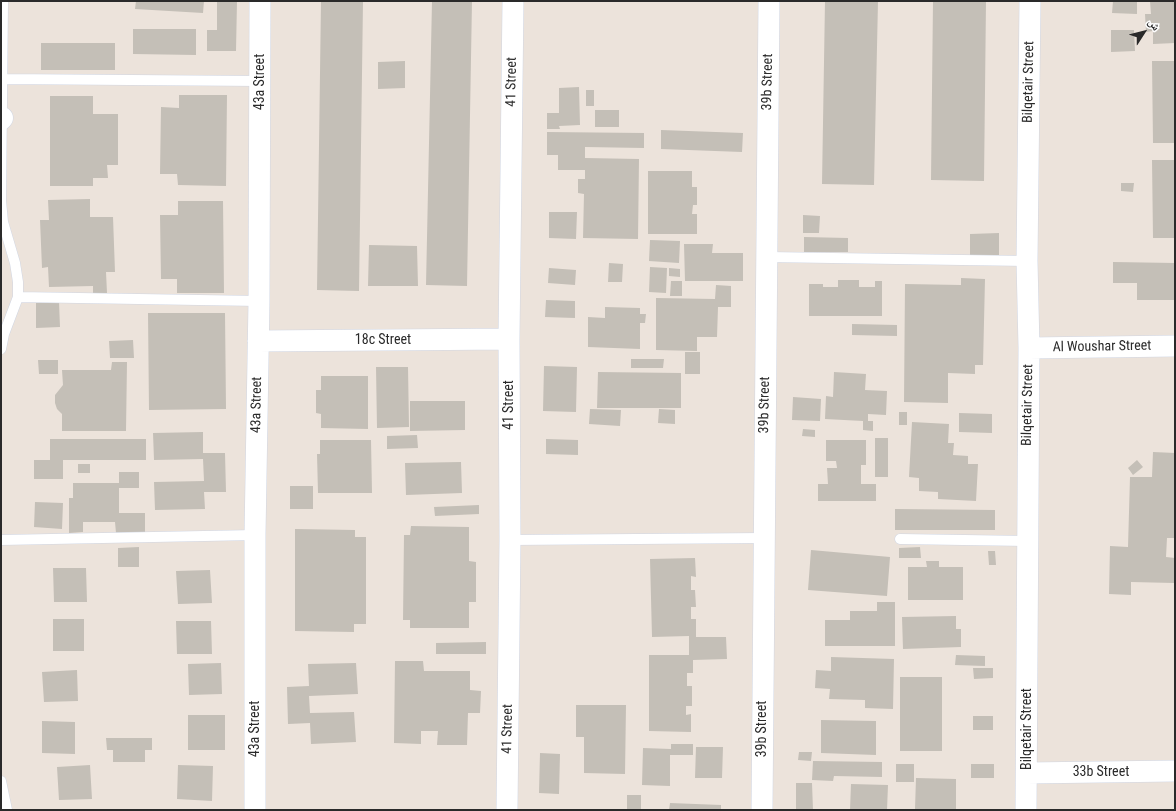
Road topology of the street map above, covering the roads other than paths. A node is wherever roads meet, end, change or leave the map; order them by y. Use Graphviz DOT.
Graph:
graph roads {
  1 [pos="3,1"];
  2 [pos="260,1"];
  3 [pos="513,1"];
  4 [pos="769,1"];
  5 [pos="1030,1"];
  6 [pos="2,79"];
  7 [pos="260,81"];
  8 [pos="1,118"];
  9 [pos="767,257"];
  10 [pos="1027,261"];
  11 [pos="18,297"];
  12 [pos="259,301"];
  13 [pos="509,339"];
  14 [pos="258,341"];
  15 [pos="1175,346"];
  16 [pos="1029,348"];
  17 [pos="1,349"];
  18 [pos="255,535"];
  19 [pos="764,538"];
  20 [pos="900,539"];
  21 [pos="1,540"];
  22 [pos="510,540"];
  23 [pos="1027,541"];
  24 [pos="1175,771"];
  25 [pos="1027,773"];
  26 [pos="1,781"];
  27 [pos="7,810"];
  28 [pos="255,810"];
  29 [pos="507,810"];
  30 [pos="762,810"];
  31 [pos="1026,810"];
  1 -- 6 [label="lane"];
  2 -- 7 [label="street, 43a Street"];
  3 -- 13 [label="street, 41 Street"];
  4 -- 9 [label="street, 39b Street"];
  5 -- 10 [label="street, Bilqetair Street"];
  6 -- 7 [label="lane"];
  6 -- 8 [label="lane"];
  7 -- 12 [label="street, 43a Street"];
  8 -- 11 [label="lane"];
  9 -- 10 [label="lane"];
  9 -- 19 [label="street, 39b Street"];
  10 -- 16 [label="street, Bilqetair Street"];
  11 -- 12 [label="lane"];
  11 -- 17 [label="lane"];
  12 -- 14 [label="street, 43a Street"];
  13 -- 14 [label="street, 18c Street"];
  13 -- 22 [label="street, 41 Street"];
  14 -- 18 [label="street, 43a Street"];
  15 -- 16 [label="street, Al Woushar Street"];
  16 -- 23 [label="street, Bilqetair Street"];
  18 -- 21 [label="lane"];
  18 -- 28 [label="street, 43a Street"];
  19 -- 22 [label="lane"];
  19 -- 30 [label="street, 39b Street"];
  20 -- 23 [label="lane"];
  22 -- 29 [label="street, 41 Street"];
  23 -- 25 [label="street, Bilqetair Street"];
  24 -- 25 [label="street, 33b Street"];
  25 -- 31 [label="street, Bilqetair Street"];
  26 -- 27 [label="lane"];
}
